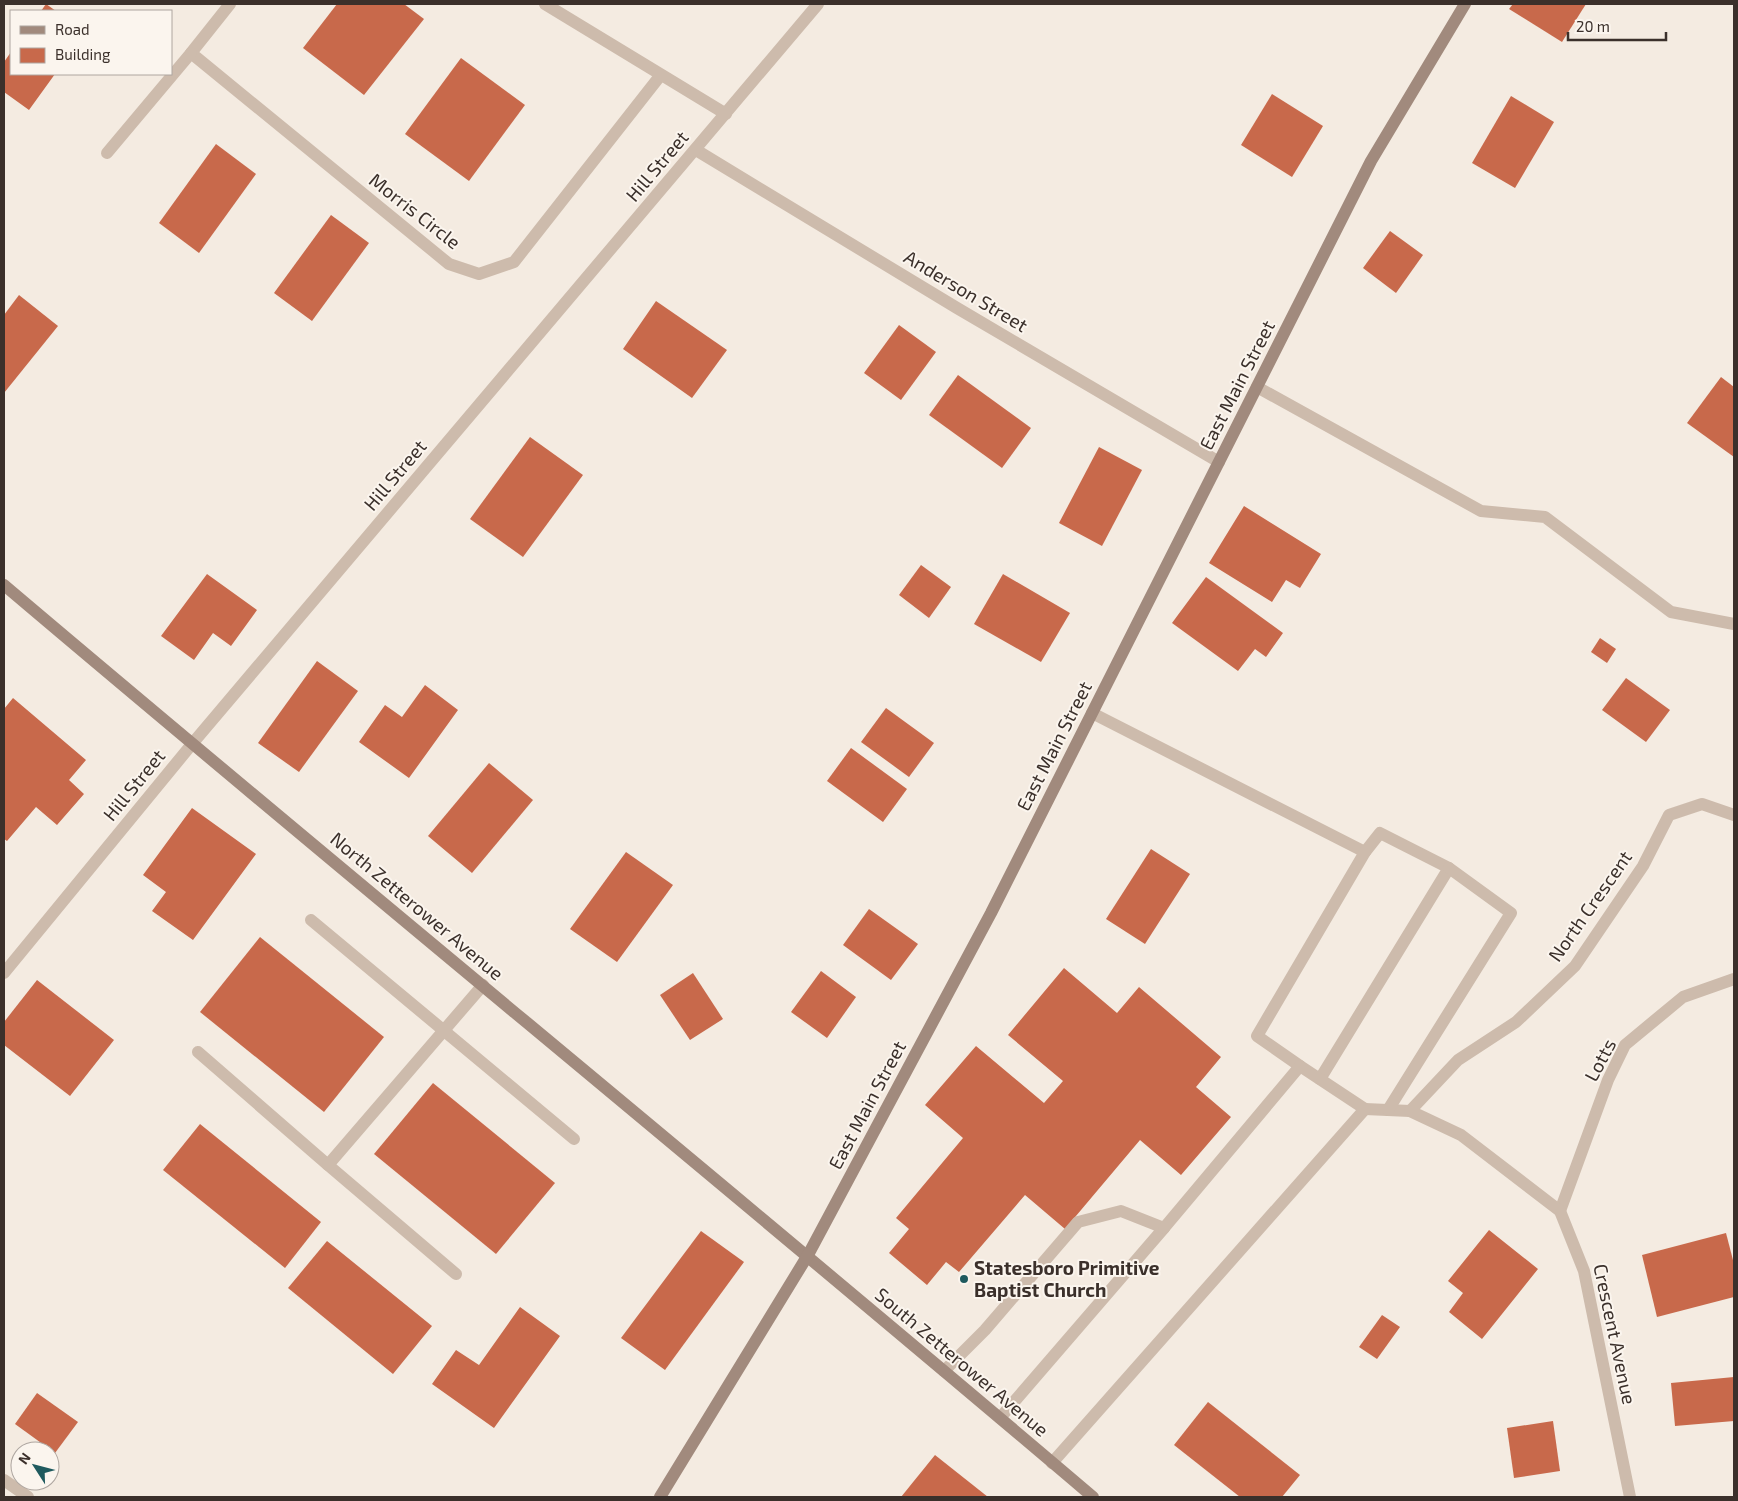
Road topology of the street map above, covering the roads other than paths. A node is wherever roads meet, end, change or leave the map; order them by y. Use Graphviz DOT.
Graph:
graph roads {
  1 [pos="230,4"];
  2 [pos="546,4"];
  3 [pos="818,4"];
  4 [pos="1465,4"];
  5 [pos="191,53"];
  6 [pos="660,76"];
  7 [pos="726,114"];
  8 [pos="696,150"];
  9 [pos="107,153"];
  10 [pos="1258,387"];
  11 [pos="1219,462"];
  12 [pos="4,585"];
  13 [pos="1734,624"];
  14 [pos="1092,713"];
  15 [pos="192,744"];
  16 [pos="1734,815"];
  17 [pos="1365,852"];
  18 [pos="1449,868"];
  19 [pos="311,920"];
  20 [pos="4,973"];
  21 [pos="1734,979"];
  22 [pos="483,985"];
  23 [pos="444,1030"];
  24 [pos="198,1052"];
  25 [pos="1300,1066"];
  26 [pos="1320,1080"];
  27 [pos="1365,1109"];
  28 [pos="1388,1110"];
  29 [pos="1410,1111"];
  30 [pos="574,1139"];
  31 [pos="328,1165"];
  32 [pos="1560,1211"];
  33 [pos="1164,1228"];
  34 [pos="808,1255"];
  35 [pos="456,1274"];
  36 [pos="944,1371"];
  37 [pos="1000,1418"];
  38 [pos="1052,1463"];
  39 [pos="4,1480"];
  40 [pos="28,1497"];
  41 [pos="660,1497"];
  42 [pos="1093,1497"];
  43 [pos="1630,1497"];
  1 -- 5 [label="street"];
  2 -- 6 [label="street"];
  3 -- 7 [label="street, Hill Street"];
  4 -- 10 [label="main road, East Main Street"];
  5 -- 6 [label="street, Morris Circle"];
  5 -- 9 [label="street"];
  6 -- 7 [label="street"];
  7 -- 8 [label="street, Hill Street"];
  8 -- 11 [label="street, Anderson Street"];
  8 -- 15 [label="street, Hill Street"];
  10 -- 11 [label="main road, East Main Street"];
  10 -- 13 [label="street"];
  11 -- 14 [label="main road, East Main Street"];
  12 -- 15 [label="main road, North Zetterower Avenue"];
  14 -- 17 [label="street"];
  14 -- 34 [label="main road, East Main Street"];
  15 -- 20 [label="street, Hill Street"];
  15 -- 22 [label="main road, North Zetterower Avenue"];
  16 -- 29 [label="street, North Crescent"];
  17 -- 18 [label="street"];
  17 -- 25 [label="street"];
  18 -- 26 [label="street"];
  18 -- 28 [label="street"];
  19 -- 23 [label="street"];
  21 -- 32 [label="street, Lotts"];
  22 -- 23 [label="street"];
  22 -- 34 [label="main road, North Zetterower Avenue"];
  23 -- 30 [label="street"];
  23 -- 31 [label="street"];
  24 -- 31 [label="street"];
  25 -- 26 [label="street"];
  25 -- 33 [label="street"];
  26 -- 27 [label="street"];
  27 -- 28 [label="street"];
  27 -- 38 [label="street"];
  28 -- 29 [label="street"];
  29 -- 32 [label="street"];
  31 -- 35 [label="street"];
  32 -- 43 [label="street, Crescent Avenue"];
  33 -- 36 [label="street"];
  33 -- 37 [label="street"];
  34 -- 36 [label="main road, South Zetterower Avenue"];
  34 -- 41 [label="main road, East Main Street"];
  36 -- 37 [label="main road, South Zetterower Avenue"];
  37 -- 38 [label="main road, South Zetterower Avenue"];
  38 -- 42 [label="main road, South Zetterower Avenue"];
  39 -- 40 [label="street"];
}
